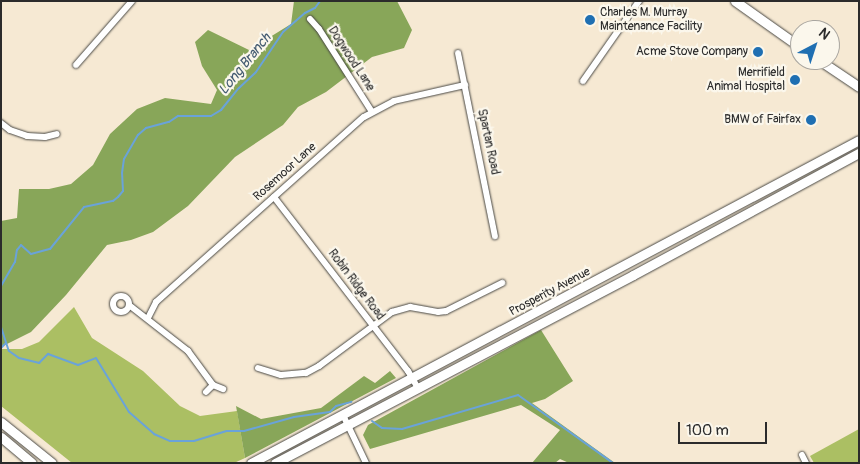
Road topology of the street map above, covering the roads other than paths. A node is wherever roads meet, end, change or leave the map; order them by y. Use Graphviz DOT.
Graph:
graph roads {
  1 [pos="132,1"];
  2 [pos="639,1"];
  3 [pos="735,1"];
  4 [pos="310,19"];
  5 [pos="790,40"];
  6 [pos="458,53"];
  7 [pos="76,65"];
  8 [pos="833,70"];
  9 [pos="582,81"];
  10 [pos="465,85"];
  11 [pos="857,87"];
  12 [pos="372,112"];
  13 [pos="1,123"];
  14 [pos="57,134"];
  15 [pos="859,140"];
  16 [pos="859,153"];
  17 [pos="274,197"];
  18 [pos="495,236"];
  19 [pos="502,283"];
  20 [pos="129,305"];
  21 [pos="148,318"];
  22 [pos="372,326"];
  23 [pos="258,368"];
  24 [pos="412,378"];
  25 [pos="213,385"];
  26 [pos="418,388"];
  27 [pos="223,389"];
  28 [pos="206,392"];
  29 [pos="343,415"];
  30 [pos="1,422"];
  31 [pos="348,425"];
  32 [pos="1,437"];
  33 [pos="802,455"];
  34 [pos="32,463"];
  35 [pos="52,463"];
  36 [pos="251,463"];
  37 [pos="275,463"];
  38 [pos="366,463"];
  39 [pos="806,463"];
  1 -- 7 [label="street"];
  2 -- 9 [label="street"];
  3 -- 5 [label="main road"];
  4 -- 12 [label="street, Dogwood Lane"];
  6 -- 10 [label="street, Spartan Road"];
  8 -- 11 [label="main road"];
  10 -- 12 [label="street, Rosemoor Lane"];
  10 -- 18 [label="street, Spartan Road"];
  12 -- 17 [label="street, Rosemoor Lane"];
  13 -- 14 [label="street"];
  15 -- 24 [label="main road, Prosperity Avenue"];
  16 -- 26 [label="main road, Prosperity Avenue"];
  17 -- 21 [label="street, Rosemoor Lane"];
  17 -- 22 [label="street, Robin Ridge Road"];
  19 -- 22 [label="street"];
  20 -- 21 [label="street"];
  21 -- 25 [label="street"];
  22 -- 23 [label="street"];
  22 -- 24 [label="street, Robin Ridge Road"];
  24 -- 26 [label="street, Robin Ridge Road"];
  24 -- 29 [label="main road, Prosperity Avenue"];
  25 -- 27 [label="street"];
  25 -- 28 [label="street"];
  26 -- 31 [label="main road, Prosperity Avenue"];
  29 -- 31 [label="street"];
  29 -- 36 [label="main road, Prosperity Avenue"];
  30 -- 35 [label="main road"];
  31 -- 37 [label="main road, Prosperity Avenue"];
  31 -- 38 [label="street"];
  32 -- 34 [label="main road"];
  33 -- 39 [label="street"];
}
